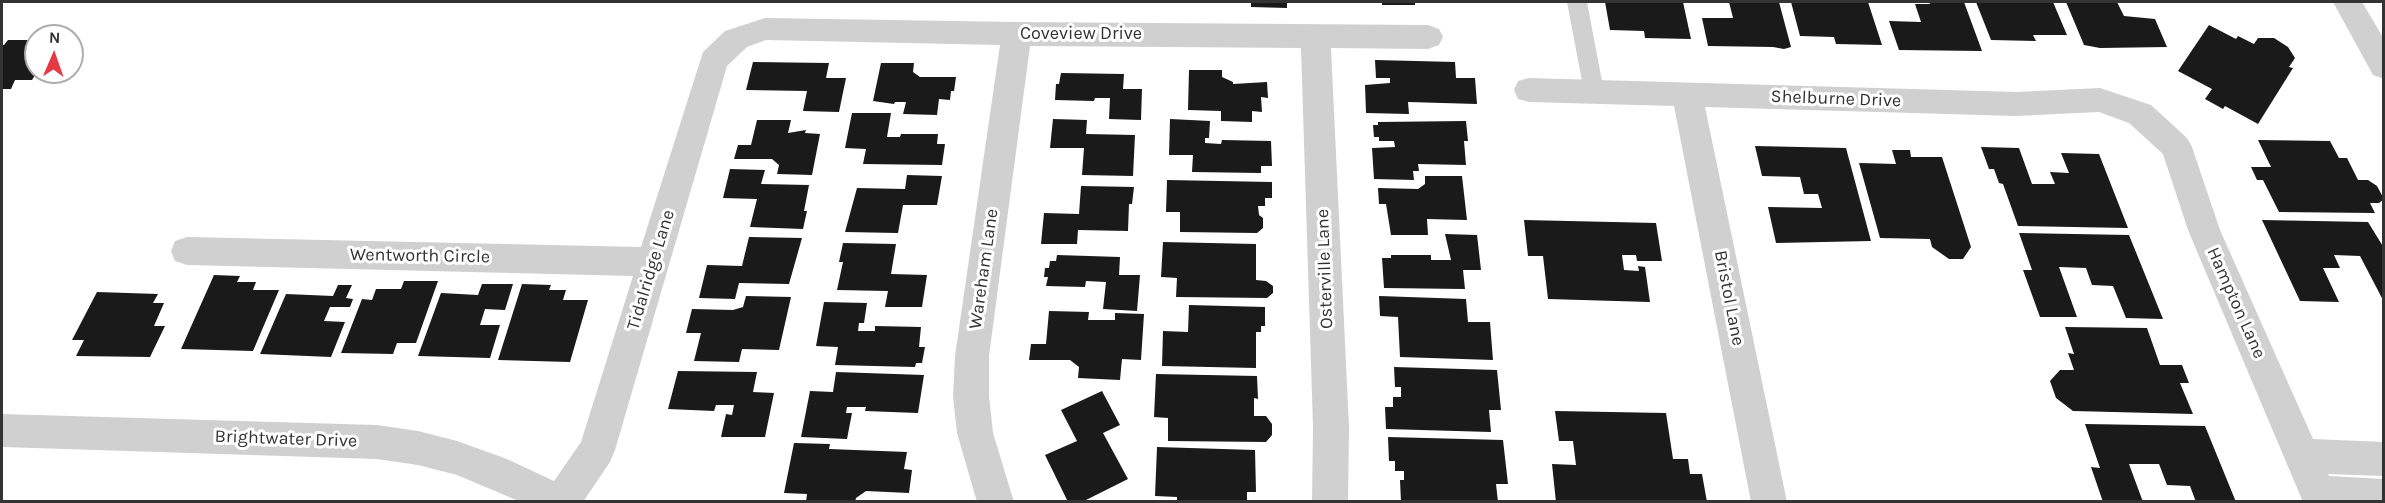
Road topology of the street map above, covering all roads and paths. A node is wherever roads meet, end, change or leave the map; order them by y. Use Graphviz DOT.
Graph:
graph roads {
  1 [pos="1577,2"];
  2 [pos="2347,2"];
  3 [pos="1017,34"];
  4 [pos="1316,36"];
  5 [pos="1428,37"];
  6 [pos="736,39"];
  7 [pos="2384,67"];
  8 [pos="1529,90"];
  9 [pos="1594,92"];
  10 [pos="1687,95"];
  11 [pos="2140,114"];
  12 [pos="188,251"];
  13 [pos="653,262"];
  14 [pos="2,431"];
  15 [pos="2303,456"];
  16 [pos="2384,459"];
  17 [pos="2384,496"];
  18 [pos="2320,497"];
  19 [pos="561,501"];
  20 [pos="996,501"];
  21 [pos="1329,501"];
  22 [pos="1769,501"];
  1 -- 9 [label="lane"];
  2 -- 7 [label="street"];
  3 -- 4 [label="street, Coveview Drive"];
  3 -- 6 [label="street, Coveview Drive"];
  3 -- 20 [label="street, Wareham Lane"];
  4 -- 5 [label="street, Coveview Drive"];
  4 -- 21 [label="street, Osterville Lane"];
  6 -- 13 [label="street, Tidalridge Lane"];
  8 -- 9 [label="street, Shelburne Drive"];
  9 -- 10 [label="street, Shelburne Drive"];
  10 -- 11 [label="street, Shelburne Drive"];
  10 -- 22 [label="street, Bristol Lane"];
  11 -- 15 [label="street, Hampton Lane"];
  12 -- 13 [label="street, Wentworth Circle"];
  13 -- 19 [label="street, Tidalridge Lane"];
  14 -- 19 [label="street, Brightwater Drive"];
  15 -- 16 [label="street"];
  15 -- 18 [label="street, Hampton Lane"];
  17 -- 18 [label="street"];
}
